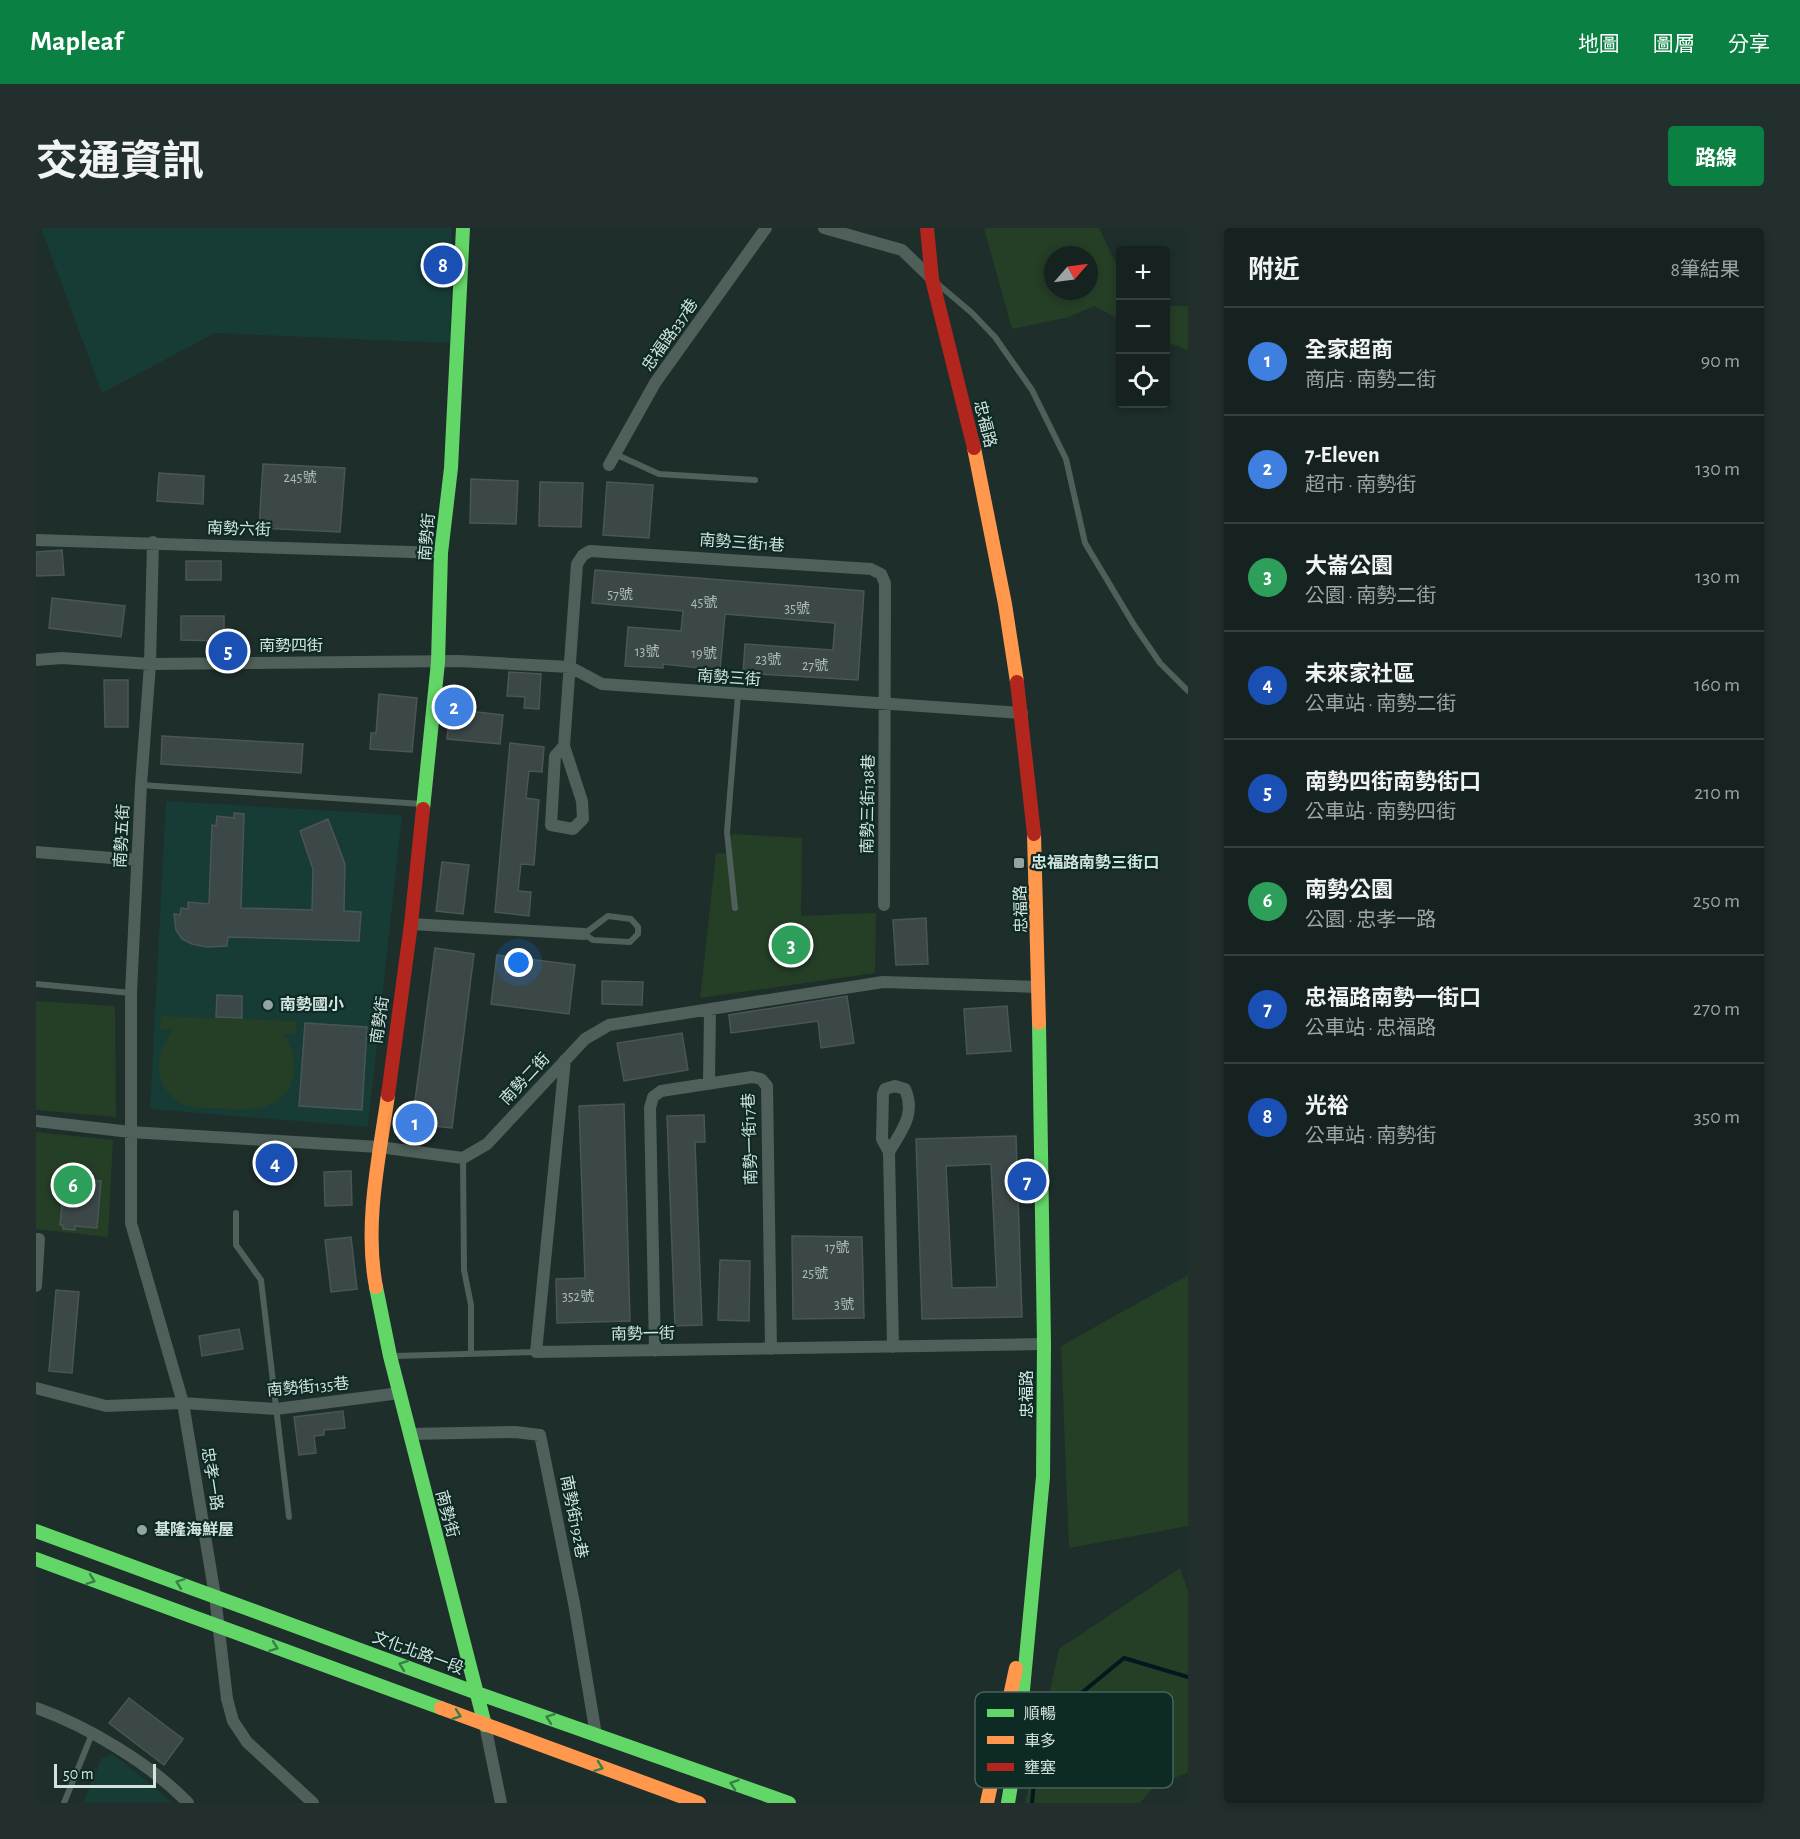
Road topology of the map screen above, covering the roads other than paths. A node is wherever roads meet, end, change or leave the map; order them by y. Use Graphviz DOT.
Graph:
graph roads {
  1 [pos="463,228"];
  2 [pos="766,228"];
  3 [pos="824,228"];
  4 [pos="927,228"];
  5 [pos="932,279"];
  6 [pos="615,454"];
  7 [pos="609,465"];
  8 [pos="755,480"];
  9 [pos="36,540"];
  10 [pos="153,542"];
  11 [pos="441,553"];
  12 [pos="36,660"];
  13 [pos="438,662"];
  14 [pos="150,664"];
  15 [pos="570,667"];
  16 [pos="1188,691"];
  17 [pos="738,695"];
  18 [pos="886,705"];
  19 [pos="1022,713"];
  20 [pos="564,746"];
  21 [pos="141,785"];
  22 [pos="423,804"];
  23 [pos="36,852"];
  24 [pos="137,860"];
  25 [pos="884,905"];
  26 [pos="735,908"];
  27 [pos="411,924"];
  28 [pos="584,934"];
  29 [pos="36,984"];
  30 [pos="1038,987"];
  31 [pos="132,993"];
  32 [pos="710,1010"];
  33 [pos="565,1060"];
  34 [pos="709,1082"];
  35 [pos="36,1121"];
  36 [pos="130,1132"];
  37 [pos="379,1147"];
  38 [pos="888,1152"];
  39 [pos="463,1158"];
  40 [pos="236,1213"];
  41 [pos="36,1239"];
  42 [pos="36,1286"];
  43 [pos="1044,1344"];
  44 [pos="893,1347"];
  45 [pos="771,1349"];
  46 [pos="655,1351"];
  47 [pos="471,1352"];
  48 [pos="536,1352"];
  49 [pos="390,1356"];
  50 [pos="36,1388"];
  51 [pos="400,1394"];
  52 [pos="183,1403"];
  53 [pos="276,1409"];
  54 [pos="409,1434"];
  55 [pos="289,1518"];
  56 [pos="36,1531"];
  57 [pos="36,1559"];
  58 [pos="215,1596"];
  59 [pos="218,1626"];
  60 [pos="1022,1659"];
  61 [pos="1014,1692"];
  62 [pos="1020,1692"];
  63 [pos="477,1693"];
  64 [pos="36,1708"];
  65 [pos="485,1725"];
  66 [pos="92,1734"];
  67 [pos="596,1735"];
  68 [pos="991,1788"];
  69 [pos="1010,1788"];
  70 [pos="64,1803"];
  71 [pos="188,1803"];
  72 [pos="313,1803"];
  73 [pos="501,1803"];
  74 [pos="699,1803"];
  75 [pos="789,1803"];
  76 [pos="987,1803"];
  77 [pos="1008,1803"];
  1 -- 11 [label="street, 南勢街"];
  2 -- 6 [label="street, 忠福路337巷"];
  3 -- 5 [label="street"];
  4 -- 5 [label="street, 忠福路"];
  5 -- 16 [label="lane"];
  5 -- 19 [label="street, 忠福路"];
  6 -- 7 [label="street, 忠福路337巷"];
  6 -- 8 [label="lane"];
  9 -- 10 [label="street, 南勢六街"];
  10 -- 11 [label="street, 南勢六街"];
  10 -- 14 [label="street, 南勢五街"];
  11 -- 13 [label="street, 南勢街"];
  12 -- 14 [label="street, 南勢四街"];
  13 -- 14 [label="street, 南勢四街"];
  13 -- 15 [label="street, 南勢三街"];
  13 -- 22 [label="street, 南勢街"];
  14 -- 21 [label="street, 南勢五街"];
  15 -- 17 [label="street, 南勢三街"];
  15 -- 18 [label="street, 南勢三街1巷"];
  15 -- 20 [label="street"];
  17 -- 18 [label="street, 南勢三街"];
  17 -- 26 [label="lane"];
  18 -- 19 [label="street, 南勢三街"];
  18 -- 25 [label="street, 南勢三街138巷"];
  19 -- 30 [label="street, 忠福路"];
  20 -- 20 [label="street"];
  21 -- 22 [label="lane"];
  21 -- 24 [label="street, 南勢五街"];
  22 -- 27 [label="street, 南勢街"];
  23 -- 24 [label="street"];
  24 -- 31 [label="street, 南勢五街"];
  27 -- 28 [label="street"];
  27 -- 37 [label="street, 南勢街"];
  28 -- 28 [label="lane"];
  29 -- 31 [label="lane"];
  30 -- 32 [label="street, 南勢二街"];
  30 -- 43 [label="street, 忠福路"];
  31 -- 36 [label="street, 南勢五街"];
  32 -- 33 [label="street, 南勢二街"];
  32 -- 34 [label="street"];
  33 -- 39 [label="street, 南勢二街"];
  33 -- 48 [label="street"];
  34 -- 45 [label="street, 南勢一街17巷"];
  34 -- 46 [label="street, 南勢一街17巷"];
  35 -- 36 [label="street"];
  36 -- 37 [label="street"];
  36 -- 52 [label="street, 忠孝一路"];
  37 -- 39 [label="street"];
  37 -- 49 [label="street, 南勢街"];
  38 -- 38 [label="street"];
  38 -- 44 [label="street"];
  39 -- 47 [label="lane"];
  40 -- 53 [label="lane"];
  41 -- 42 [label="street"];
  43 -- 44 [label="street, 南勢一街"];
  43 -- 60 [label="street, 忠福路"];
  44 -- 45 [label="street, 南勢一街"];
  45 -- 46 [label="street, 南勢一街"];
  46 -- 48 [label="street, 南勢一街"];
  47 -- 48 [label="lane"];
  47 -- 49 [label="lane"];
  49 -- 51 [label="street, 南勢街"];
  50 -- 52 [label="street, 南勢街135巷"];
  51 -- 53 [label="street, 南勢街135巷"];
  51 -- 54 [label="street, 南勢街"];
  52 -- 53 [label="street, 南勢街135巷"];
  52 -- 58 [label="street, 忠孝一路"];
  53 -- 55 [label="lane"];
  54 -- 63 [label="street, 南勢街"];
  54 -- 67 [label="street, 南勢街192巷"];
  58 -- 56 [label="street, 文化北路一段, one-way"];
  57 -- 59 [label="street, one-way"];
  58 -- 59 [label="street, 忠孝一路"];
  63 -- 58 [label="street, 文化北路一段, one-way"];
  59 -- 65 [label="street, one-way"];
  59 -- 72 [label="street, 忠孝一路"];
  60 -- 61 [label="street, 忠福路"];
  60 -- 62 [label="street, 忠福路"];
  63 -- 65 [label="street, 南勢街"];
  67 -- 63 [label="street, 文化北路一段, one-way"];
  64 -- 66 [label="street"];
  65 -- 73 [label="street, 南勢街"];
  65 -- 74 [label="street, one-way"];
  66 -- 70 [label="lane"];
  66 -- 71 [label="street"];
  75 -- 67 [label="street, 文化北路一段, one-way"];
  68 -- 76 [label="street, 忠福路"];
  69 -- 77 [label="street, 忠福路"];
}
